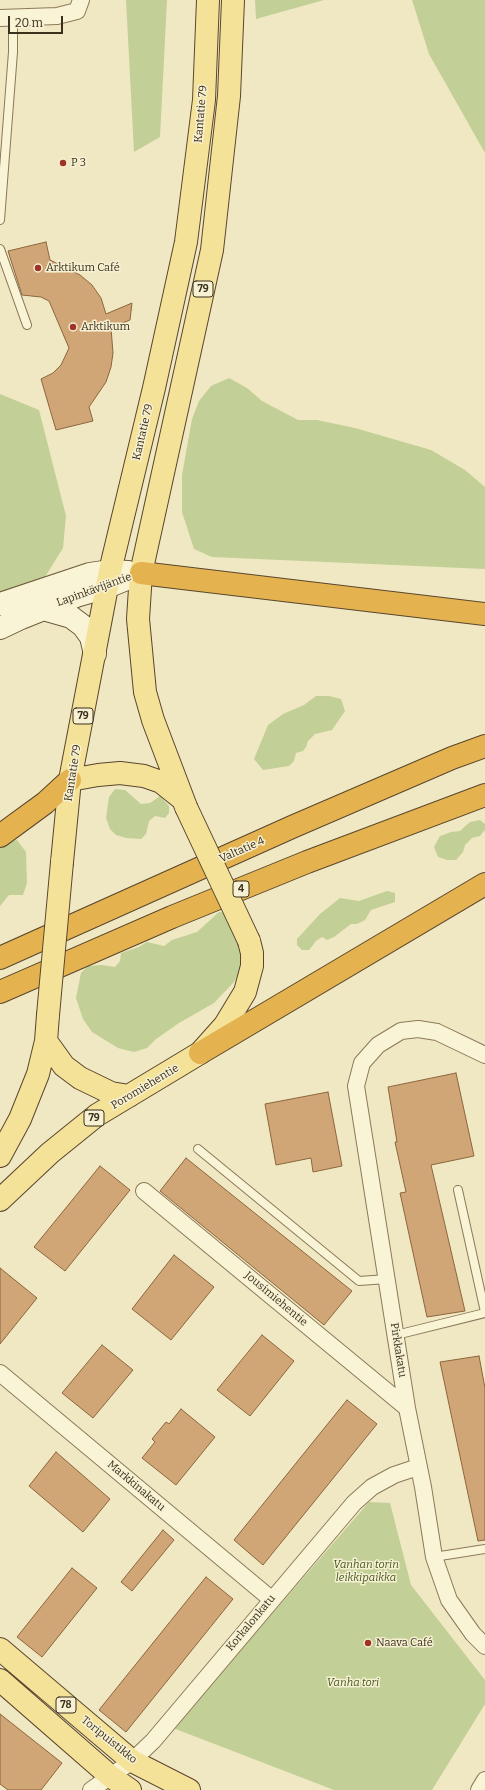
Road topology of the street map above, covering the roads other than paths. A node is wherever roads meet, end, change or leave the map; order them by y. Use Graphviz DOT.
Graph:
graph roads {
  1 [pos="81,0"];
  2 [pos="208,0"];
  3 [pos="233,0"];
  4 [pos="7,19"];
  5 [pos="0,220"];
  6 [pos="0,249"];
  7 [pos="27,325"];
  8 [pos="141,573"];
  9 [pos="108,579"];
  10 [pos="0,604"];
  11 [pos="43,609"];
  12 [pos="485,614"];
  13 [pos="0,628"];
  14 [pos="95,654"];
  15 [pos="485,746"];
  16 [pos="70,780"];
  17 [pos="485,796"];
  18 [pos="184,802"];
  19 [pos="0,836"];
  20 [pos="485,884"];
  21 [pos="0,958"];
  22 [pos="0,992"];
  23 [pos="46,1041"];
  24 [pos="200,1053"];
  25 [pos="485,1055"];
  26 [pos="129,1096"];
  27 [pos="198,1148"];
  28 [pos="0,1156"];
  29 [pos="458,1190"];
  30 [pos="144,1191"];
  31 [pos="0,1200"];
  32 [pos="387,1279"];
  33 [pos="485,1313"];
  34 [pos="396,1335"];
  35 [pos="0,1373"];
  36 [pos="407,1408"];
  37 [pos="418,1467"];
  38 [pos="485,1549"];
  39 [pos="434,1557"];
  40 [pos="271,1599"];
  41 [pos="485,1646"];
  42 [pos="0,1649"];
  43 [pos="0,1680"];
  44 [pos="132,1761"];
  45 [pos="110,1776"];
  46 [pos="485,1780"];
  47 [pos="91,1790"];
  48 [pos="130,1790"];
  49 [pos="188,1790"];
  50 [pos="479,1790"];
  1 -- 4 [label="street"];
  2 -- 9 [label="main road, Kantatie 79 / 79"];
  3 -- 8 [label="main road, 79"];
  4 -- 5 [label="lane"];
  6 -- 7 [label="lane"];
  8 -- 9 [label="main road, Lapinkävijäntie"];
  8 -- 12 [label="highway"];
  8 -- 18 [label="main road, 79"];
  9 -- 10 [label="main road, Lapinkävijäntie"];
  9 -- 11 [label="main road, Lapinkävijäntie"];
  9 -- 14 [label="main road, Kantatie 79 / 79"];
  11 -- 13 [label="main road, Lapinkävijäntie"];
  11 -- 14 [label="main road"];
  14 -- 16 [label="main road, Kantatie 79 / 79"];
  15 -- 21 [label="highway, Valtatie 4"];
  16 -- 18 [label="main road"];
  16 -- 19 [label="highway"];
  16 -- 23 [label="main road, Kantatie 79 / 79, bridge"];
  17 -- 22 [label="highway, 4"];
  18 -- 24 [label="main road, 79, bridge"];
  20 -- 24 [label="highway"];
  23 -- 26 [label="main road"];
  23 -- 28 [label="main road, 79"];
  24 -- 26 [label="main road, Poromiehentie / 79"];
  25 -- 32 [label="street, Pirkkakatu"];
  26 -- 31 [label="main road, Poromiehentie / 79"];
  27 -- 32 [label="lane"];
  29 -- 33 [label="lane"];
  30 -- 36 [label="street, Jousimiehentie"];
  32 -- 34 [label="street, Pirkkakatu"];
  33 -- 34 [label="lane"];
  34 -- 36 [label="street, Pirkkakatu"];
  35 -- 40 [label="street, Markkinakatu"];
  36 -- 37 [label="street, Pirkkakatu"];
  37 -- 39 [label="street, Pirkkakatu"];
  37 -- 40 [label="street, Korkalonkatu"];
  38 -- 39 [label="lane"];
  39 -- 41 [label="street, Pirkkakatu"];
  40 -- 44 [label="street, Korkalonkatu"];
  42 -- 44 [label="main road, Toripuistikko / 78"];
  43 -- 45 [label="main road, 78"];
  44 -- 45 [label="street, Korkalonkatu"];
  44 -- 49 [label="main road, Toripuistikko / 78"];
  45 -- 47 [label="street, Korkalonkatu"];
  45 -- 48 [label="main road, 78"];
  46 -- 50 [label="street"];
}
